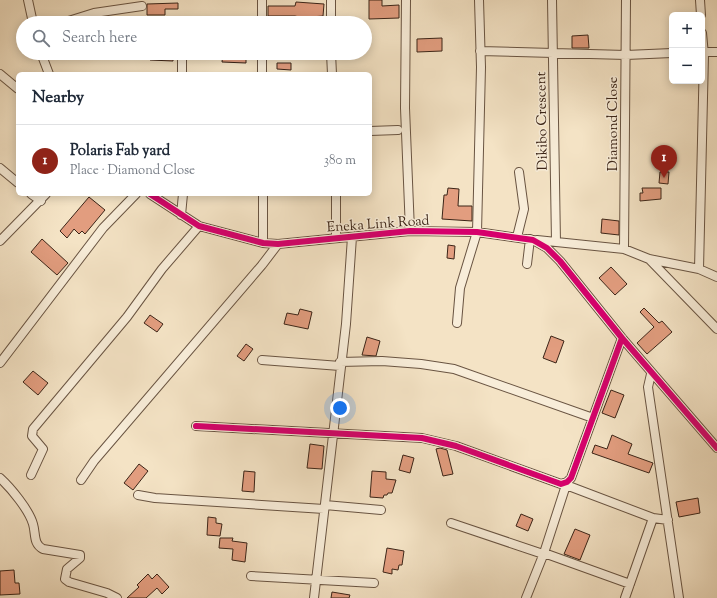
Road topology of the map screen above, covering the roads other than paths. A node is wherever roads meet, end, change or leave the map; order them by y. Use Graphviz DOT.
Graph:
graph roads {
  1 [pos="28,0"];
  2 [pos="262,0"];
  3 [pos="331,0"];
  4 [pos="406,0"];
  5 [pos="479,0"];
  6 [pos="552,0"];
  7 [pos="626,0"];
  8 [pos="700,0"];
  9 [pos="142,6"];
  10 [pos="700,12"];
  11 [pos="31,16"];
  12 [pos="84,16"];
  13 [pos="262,16"];
  14 [pos="331,16"];
  15 [pos="480,51"];
  16 [pos="705,52"];
  17 [pos="717,52"];
  18 [pos="552,53"];
  19 [pos="669,53"];
  20 [pos="626,55"];
  21 [pos="44,60"];
  22 [pos="182,60"];
  23 [pos="262,60"];
  24 [pos="331,60"];
  25 [pos="48,72"];
  26 [pos="182,72"];
  27 [pos="262,72"];
  28 [pos="332,72"];
  29 [pos="0,74"];
  30 [pos="702,84"];
  31 [pos="16,87"];
  32 [pos="398,130"];
  33 [pos="372,131"];
  34 [pos="0,168"];
  35 [pos="519,172"];
  36 [pos="16,181"];
  37 [pos="34,196"];
  38 [pos="45,196"];
  39 [pos="134,196"];
  40 [pos="153,196"];
  41 [pos="183,196"];
  42 [pos="263,196"];
  43 [pos="336,196"];
  44 [pos="41,201"];
  45 [pos="181,215"];
  46 [pos="198,226"];
  47 [pos="410,231"];
  48 [pos="477,232"];
  49 [pos="352,237"];
  50 [pos="517,237"];
  51 [pos="336,238"];
  52 [pos="532,240"];
  53 [pos="0,241"];
  54 [pos="556,242"];
  55 [pos="263,243"];
  56 [pos="278,244"];
  57 [pos="624,249"];
  58 [pos="649,258"];
  59 [pos="527,264"];
  60 [pos="699,269"];
  61 [pos="717,277"];
  62 [pos="457,323"];
  63 [pos="717,329"];
  64 [pos="622,338"];
  65 [pos="262,360"];
  66 [pos="0,363"];
  67 [pos="340,364"];
  68 [pos="651,374"];
  69 [pos="593,418"];
  70 [pos="196,426"];
  71 [pos="333,434"];
  72 [pos="717,448"];
  73 [pos="31,475"];
  74 [pos="0,478"];
  75 [pos="81,480"];
  76 [pos="566,484"];
  77 [pos="138,495"];
  78 [pos="324,507"];
  79 [pos="381,510"];
  80 [pos="653,518"];
  81 [pos="668,520"];
  82 [pos="451,523"];
  83 [pos="543,554"];
  84 [pos="251,576"];
  85 [pos="316,580"];
  86 [pos="374,583"];
  87 [pos="630,584"];
  88 [pos="117,598"];
  89 [pos="314,598"];
  90 [pos="526,598"];
  91 [pos="625,598"];
  92 [pos="679,598"];
  1 -- 11 [label="street"];
  2 -- 13 [label="street"];
  3 -- 14 [label="street"];
  4 -- 47 [label="street"];
  5 -- 15 [label="street"];
  6 -- 18 [label="street, Dikibo Crescent"];
  7 -- 20 [label="street, Diamond Close"];
  8 -- 10 [label="street"];
  9 -- 12 [label="street"];
  15 -- 18 [label="street"];
  15 -- 48 [label="street"];
  16 -- 17 [label="street"];
  18 -- 20 [label="street"];
  18 -- 54 [label="street, Dikibo Crescent"];
  19 -- 20 [label="street"];
  20 -- 57 [label="street, Diamond Close"];
  21 -- 25 [label="street"];
  22 -- 26 [label="street"];
  23 -- 27 [label="street"];
  24 -- 28 [label="street"];
  29 -- 31 [label="street"];
  30 -- 60 [label="street"];
  32 -- 33 [label="street"];
  34 -- 36 [label="street"];
  35 -- 50 [label="street"];
  37 -- 44 [label="street"];
  38 -- 44 [label="street"];
  39 -- 66 [label="street"];
  40 -- 45 [label="street, Eneka Link Road"];
  41 -- 45 [label="street"];
  42 -- 55 [label="street"];
  43 -- 51 [label="street"];
  44 -- 53 [label="street"];
  45 -- 46 [label="street, Eneka Link Road"];
  46 -- 55 [label="street, Eneka Link Road"];
  46 -- 73 [label="street"];
  47 -- 48 [label="street, Eneka Link Road"];
  47 -- 49 [label="street, Eneka Link Road"];
  48 -- 50 [label="street, Eneka Link Road"];
  48 -- 62 [label="street"];
  49 -- 51 [label="street, Eneka Link Road"];
  49 -- 67 [label="street"];
  50 -- 52 [label="street, Eneka Link Road"];
  51 -- 56 [label="street, Eneka Link Road"];
  52 -- 54 [label="street"];
  52 -- 59 [label="street"];
  52 -- 64 [label="street, Eneka Link Road"];
  54 -- 57 [label="street"];
  55 -- 56 [label="street, Eneka Link Road"];
  56 -- 75 [label="street"];
  57 -- 58 [label="street"];
  58 -- 60 [label="street"];
  58 -- 63 [label="street"];
  60 -- 61 [label="street"];
  64 -- 68 [label="street, Eneka Link Road"];
  64 -- 69 [label="street"];
  65 -- 67 [label="street"];
  67 -- 69 [label="street"];
  67 -- 71 [label="street"];
  68 -- 72 [label="street, Eneka Link Road"];
  68 -- 81 [label="street"];
  69 -- 76 [label="street"];
  70 -- 71 [label="street"];
  71 -- 76 [label="street"];
  71 -- 78 [label="street"];
  74 -- 88 [label="street"];
  76 -- 80 [label="street"];
  76 -- 83 [label="street"];
  77 -- 78 [label="street"];
  78 -- 79 [label="street"];
  78 -- 85 [label="street"];
  80 -- 81 [label="street"];
  80 -- 87 [label="street"];
  81 -- 92 [label="street"];
  82 -- 83 [label="street"];
  83 -- 87 [label="street"];
  83 -- 90 [label="street"];
  84 -- 85 [label="street"];
  85 -- 86 [label="street"];
  85 -- 89 [label="street"];
  87 -- 91 [label="street"];
}
